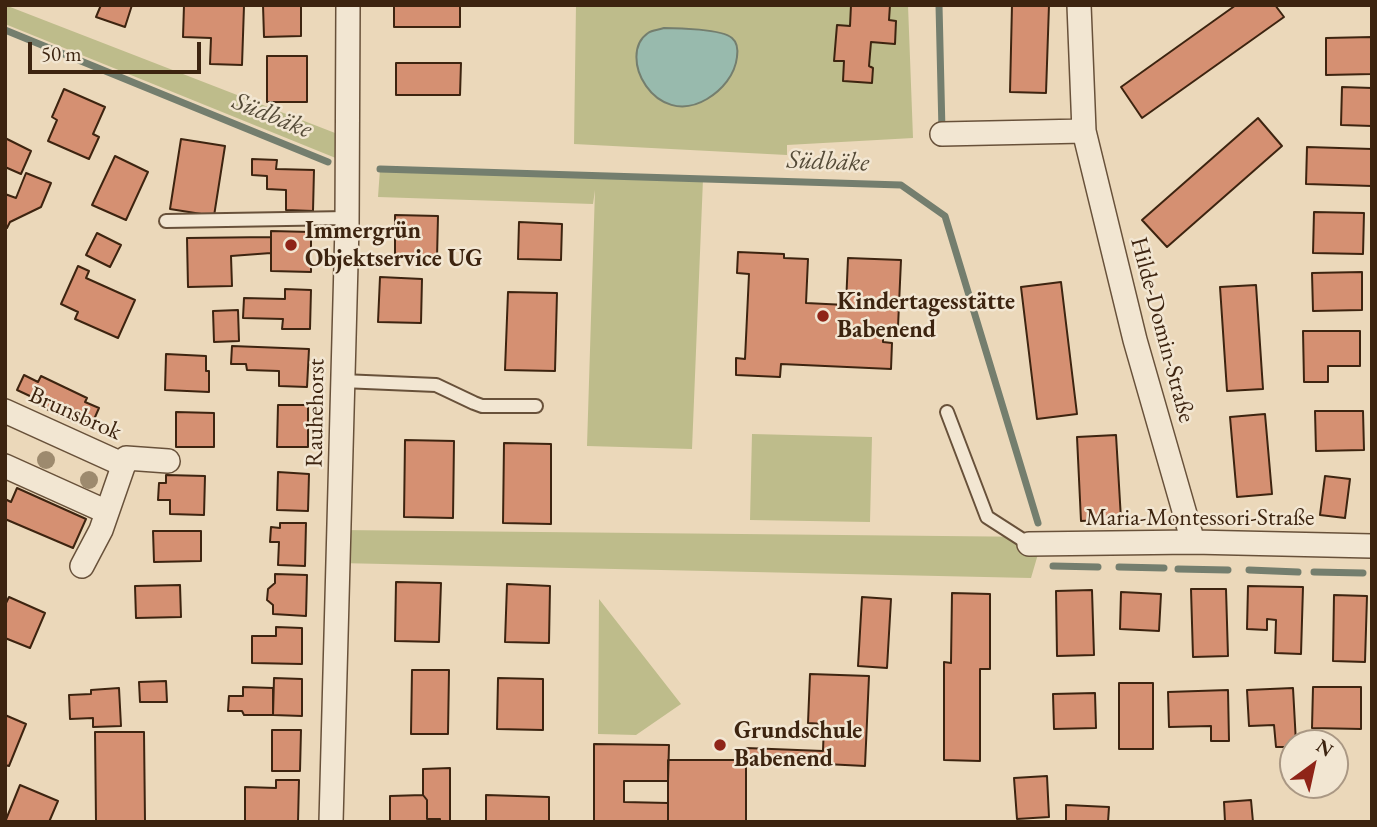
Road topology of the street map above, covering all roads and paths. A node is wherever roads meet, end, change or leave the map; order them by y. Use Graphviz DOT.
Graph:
graph roads {
  1 [pos="348,5"];
  2 [pos="1079,5"];
  3 [pos="1084,131"];
  4 [pos="942,134"];
  5 [pos="346,218"];
  6 [pos="166,221"];
  7 [pos="342,381"];
  8 [pos="536,406"];
  9 [pos="5,411"];
  10 [pos="947,412"];
  11 [pos="168,461"];
  12 [pos="124,464"];
  13 [pos="5,466"];
  14 [pos="107,512"];
  15 [pos="1193,542"];
  16 [pos="1029,544"];
  17 [pos="1372,545"];
  18 [pos="82,566"];
  19 [pos="331,822"];
  1 -- 5 [label="street, Rauhehorst"];
  2 -- 3 [label="street, Hilde-Domin-Straße"];
  3 -- 4 [label="street"];
  3 -- 15 [label="street, Hilde-Domin-Straße"];
  5 -- 6 [label="lane"];
  5 -- 7 [label="street, Rauhehorst"];
  7 -- 8 [label="lane"];
  7 -- 19 [label="street, Rauhehorst"];
  9 -- 12 [label="street, Brunsbrok"];
  10 -- 16 [label="lane"];
  11 -- 12 [label="street, Brunsbrok"];
  12 -- 14 [label="street, Brunsbrok"];
  13 -- 14 [label="street"];
  14 -- 18 [label="street, Brunsbrok"];
  15 -- 16 [label="street, Maria-Montessori-Straße"];
  15 -- 17 [label="street, Maria-Montessori-Straße"];
}
